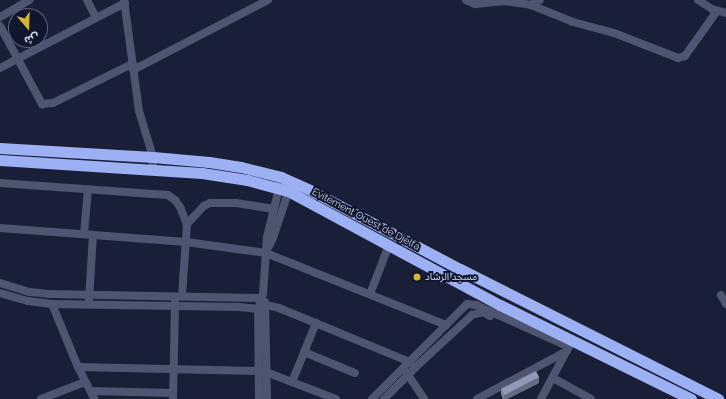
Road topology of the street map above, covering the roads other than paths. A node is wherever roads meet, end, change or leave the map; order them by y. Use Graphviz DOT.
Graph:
graph roads {
  1 [pos="29,0"];
  2 [pos="86,0"];
  3 [pos="268,0"];
  4 [pos="466,0"];
  5 [pos="540,0"];
  6 [pos="698,0"];
  7 [pos="124,1"];
  8 [pos="492,1"];
  9 [pos="531,5"];
  10 [pos="717,10"];
  11 [pos="726,13"];
  12 [pos="0,17"];
  13 [pos="96,18"];
  14 [pos="0,26"];
  15 [pos="18,59"];
  16 [pos="132,67"];
  17 [pos="0,68"];
  18 [pos="0,148"];
  19 [pos="153,157"];
  20 [pos="0,160"];
  21 [pos="153,169"];
  22 [pos="0,182"];
  23 [pos="285,185"];
  24 [pos="88,189"];
  25 [pos="273,209"];
  26 [pos="187,224"];
  27 [pos="0,228"];
  28 [pos="84,234"];
  29 [pos="93,235"];
  30 [pos="186,242"];
  31 [pos="389,245"];
  32 [pos="266,252"];
  33 [pos="0,283"];
  34 [pos="0,293"];
  35 [pos="90,294"];
  36 [pos="370,294"];
  37 [pos="721,295"];
  38 [pos="179,296"];
  39 [pos="262,296"];
  40 [pos="52,304"];
  41 [pos="89,304"];
  42 [pos="726,304"];
  43 [pos="266,305"];
  44 [pos="175,306"];
  45 [pos="258,309"];
  46 [pos="316,323"];
  47 [pos="446,325"];
  48 [pos="569,346"];
  49 [pos="304,352"];
  50 [pos="410,362"];
  51 [pos="78,367"];
  52 [pos="173,369"];
  53 [pos="406,371"];
  54 [pos="262,372"];
  55 [pos="355,373"];
  56 [pos="553,378"];
  57 [pos="85,382"];
  58 [pos="292,382"];
  59 [pos="92,395"];
  60 [pos="56,396"];
  61 [pos="173,396"];
  62 [pos="41,399"];
  63 [pos="259,399"];
  64 [pos="267,399"];
  65 [pos="336,399"];
  66 [pos="372,399"];
  67 [pos="384,399"];
  68 [pos="424,399"];
  69 [pos="477,399"];
  70 [pos="541,399"];
  71 [pos="591,399"];
  72 [pos="691,399"];
  73 [pos="718,399"];
  1 -- 12 [label="street"];
  2 -- 13 [label="street"];
  3 -- 16 [label="street"];
  4 -- 8 [label="street"];
  5 -- 9 [label="street"];
  6 -- 10 [label="street"];
  7 -- 13 [label="street"];
  7 -- 16 [label="street"];
  8 -- 9 [label="street"];
  9 -- 10 [label="street"];
  10 -- 11 [label="street"];
  13 -- 15 [label="street"];
  14 -- 15 [label="street"];
  15 -- 16 [label="street"];
  15 -- 17 [label="street"];
  16 -- 19 [label="street"];
  18 -- 19 [label="highway"];
  19 -- 21 [label="street"];
  19 -- 23 [label="highway"];
  20 -- 21 [label="highway, Evitement Ouest de Djelfa"];
  21 -- 23 [label="highway, Evitement Ouest de Djelfa"];
  22 -- 24 [label="street"];
  23 -- 25 [label="street"];
  23 -- 31 [label="highway, Evitement Ouest de Djelfa"];
  23 -- 32 [label="street"];
  23 -- 73 [label="highway"];
  24 -- 26 [label="street"];
  24 -- 28 [label="street"];
  25 -- 26 [label="street"];
  25 -- 32 [label="street"];
  26 -- 30 [label="street"];
  27 -- 28 [label="street"];
  28 -- 29 [label="street"];
  29 -- 30 [label="street"];
  29 -- 35 [label="street"];
  30 -- 32 [label="street"];
  30 -- 38 [label="street"];
  31 -- 36 [label="street"];
  31 -- 48 [label="highway, Evitement Ouest de Djelfa"];
  32 -- 36 [label="street"];
  32 -- 39 [label="street"];
  33 -- 35 [label="street"];
  34 -- 40 [label="street"];
  35 -- 38 [label="street"];
  35 -- 41 [label="street"];
  36 -- 47 [label="street"];
  37 -- 42 [label="street"];
  38 -- 39 [label="street"];
  38 -- 44 [label="street"];
  39 -- 43 [label="street"];
  39 -- 45 [label="street"];
  40 -- 41 [label="street"];
  40 -- 51 [label="street"];
  41 -- 44 [label="street"];
  43 -- 46 [label="street"];
  43 -- 54 [label="street"];
  44 -- 45 [label="street"];
  44 -- 52 [label="street"];
  45 -- 54 [label="street"];
  46 -- 49 [label="street"];
  46 -- 50 [label="street"];
  47 -- 48 [label="street"];
  47 -- 50 [label="street"];
  48 -- 53 [label="street"];
  48 -- 56 [label="street"];
  48 -- 69 [label="street"];
  48 -- 72 [label="highway, Evitement Ouest de Djelfa"];
  49 -- 55 [label="street"];
  49 -- 58 [label="street"];
  50 -- 53 [label="street"];
  51 -- 52 [label="street"];
  51 -- 57 [label="street"];
  52 -- 54 [label="street"];
  52 -- 61 [label="street"];
  53 -- 66 [label="street"];
  53 -- 67 [label="street"];
  53 -- 68 [label="street"];
  54 -- 58 [label="street"];
  54 -- 63 [label="street"];
  54 -- 64 [label="street"];
  56 -- 70 [label="street"];
  56 -- 71 [label="street"];
  57 -- 59 [label="street"];
  57 -- 60 [label="street"];
  58 -- 65 [label="street"];
  59 -- 61 [label="street"];
  60 -- 62 [label="street"];
}
